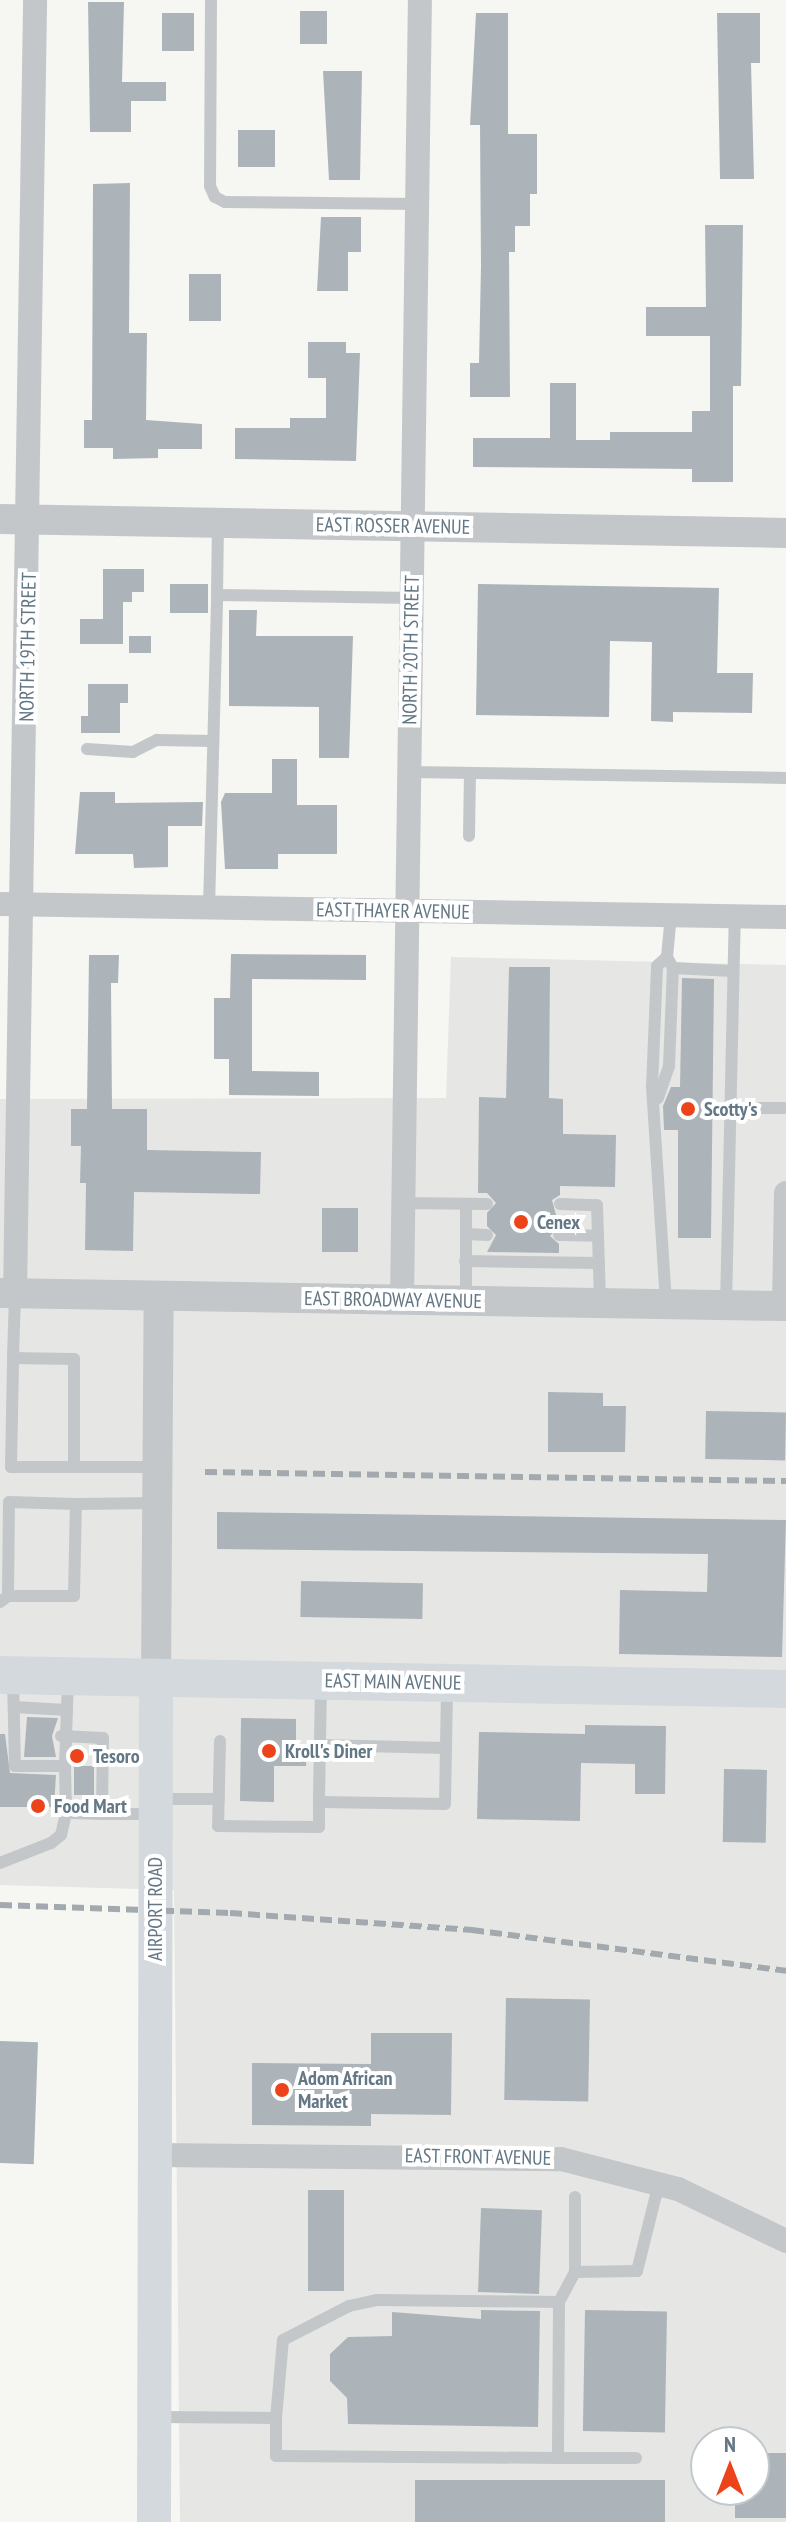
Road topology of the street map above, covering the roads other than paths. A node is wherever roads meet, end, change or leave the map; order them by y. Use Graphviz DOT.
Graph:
graph roads {
  1 [pos="35,0"];
  2 [pos="211,0"];
  3 [pos="420,0"];
  4 [pos="417,204"];
  5 [pos="14,519"];
  6 [pos="218,522"];
  7 [pos="413,526"];
  8 [pos="786,533"];
  9 [pos="217,595"];
  10 [pos="412,598"];
  11 [pos="213,741"];
  12 [pos="87,749"];
  13 [pos="409,772"];
  14 [pos="470,773"];
  15 [pos="786,778"];
  16 [pos="469,836"];
  17 [pos="0,904"];
  18 [pos="25,905"];
  19 [pos="209,908"];
  20 [pos="407,911"];
  21 [pos="671,915"];
  22 [pos="735,916"];
  23 [pos="786,917"];
  24 [pos="670,963"];
  25 [pos="732,971"];
  26 [pos="729,1108"];
  27 [pos="786,1108"];
  28 [pos="786,1193"];
  29 [pos="403,1203"];
  30 [pos="466,1204"];
  31 [pos="487,1204"];
  32 [pos="560,1204"];
  33 [pos="466,1234"];
  34 [pos="487,1235"];
  35 [pos="559,1235"];
  36 [pos="598,1236"];
  37 [pos="465,1261"];
  38 [pos="599,1263"];
  39 [pos="8,1293"];
  40 [pos="159,1296"];
  41 [pos="402,1300"];
  42 [pos="466,1301"];
  43 [pos="600,1302"];
  44 [pos="666,1303"];
  45 [pos="726,1305"];
  46 [pos="785,1306"];
  47 [pos="13,1358"];
  48 [pos="74,1467"];
  49 [pos="158,1467"];
  50 [pos="4,1501"];
  51 [pos="158,1503"];
  52 [pos="76,1504"];
  53 [pos="4,1599"];
  54 [pos="156,1678"];
  55 [pos="321,1681"];
  56 [pos="447,1683"];
  57 [pos="786,1689"];
  58 [pos="10,1690"];
  59 [pos="68,1693"];
  60 [pos="0,1711"];
  61 [pos="27,1735"];
  62 [pos="13,1736"];
  63 [pos="64,1736"];
  64 [pos="220,1741"];
  65 [pos="320,1745"];
  66 [pos="446,1748"];
  67 [pos="103,1756"];
  68 [pos="156,1760"];
  69 [pos="65,1766"];
  70 [pos="219,1799"];
  71 [pos="319,1802"];
  72 [pos="156,1807"];
  73 [pos="66,1813"];
  74 [pos="102,1814"];
  75 [pos="0,1863"];
  76 [pos="155,2155"];
  77 [pos="659,2183"];
  78 [pos="575,2197"];
  79 [pos="786,2241"];
  80 [pos="575,2272"];
  81 [pos="559,2302"];
  82 [pos="154,2417"];
  83 [pos="276,2418"];
  84 [pos="558,2458"];
  85 [pos="636,2458"];
  86 [pos="154,2522"];
  1 -- 5 [label="street, NORTH 19TH STREET"];
  2 -- 4 [label="lane"];
  3 -- 4 [label="street, NORTH 20TH STREET"];
  4 -- 7 [label="street, NORTH 20TH STREET"];
  5 -- 6 [label="street, EAST ROSSER AVENUE"];
  5 -- 18 [label="street, NORTH 19TH STREET"];
  6 -- 7 [label="street, EAST ROSSER AVENUE"];
  6 -- 9 [label="lane"];
  7 -- 8 [label="street, EAST ROSSER AVENUE"];
  7 -- 10 [label="street, NORTH 20TH STREET"];
  9 -- 10 [label="lane"];
  9 -- 11 [label="lane"];
  10 -- 13 [label="street, NORTH 20TH STREET"];
  11 -- 12 [label="lane"];
  11 -- 19 [label="lane"];
  13 -- 14 [label="lane"];
  13 -- 20 [label="street, NORTH 20TH STREET"];
  14 -- 15 [label="lane"];
  14 -- 16 [label="lane"];
  17 -- 18 [label="street, EAST THAYER AVENUE"];
  18 -- 19 [label="street, EAST THAYER AVENUE"];
  18 -- 39 [label="street, NORTH 19TH STREET"];
  19 -- 20 [label="street, EAST THAYER AVENUE"];
  20 -- 21 [label="street, EAST THAYER AVENUE"];
  20 -- 29 [label="street, NORTH 20TH STREET"];
  21 -- 22 [label="street, EAST THAYER AVENUE"];
  21 -- 24 [label="lane"];
  22 -- 23 [label="street, EAST THAYER AVENUE"];
  22 -- 25 [label="lane"];
  24 -- 25 [label="lane"];
  24 -- 44 [label="lane"];
  25 -- 26 [label="lane"];
  26 -- 27 [label="lane"];
  26 -- 45 [label="lane"];
  28 -- 46 [label="street"];
  29 -- 30 [label="lane"];
  29 -- 41 [label="street, NORTH 20TH STREET"];
  30 -- 31 [label="lane"];
  30 -- 33 [label="lane"];
  32 -- 36 [label="lane"];
  33 -- 34 [label="lane"];
  33 -- 37 [label="lane"];
  35 -- 36 [label="lane"];
  36 -- 38 [label="lane"];
  37 -- 38 [label="lane"];
  37 -- 42 [label="lane"];
  38 -- 43 [label="lane"];
  39 -- 40 [label="street, EAST BROADWAY AVENUE"];
  39 -- 47 [label="lane"];
  40 -- 41 [label="street, EAST BROADWAY AVENUE"];
  40 -- 49 [label="street, AIRPORT ROAD"];
  41 -- 42 [label="street, EAST BROADWAY AVENUE"];
  42 -- 43 [label="street, EAST BROADWAY AVENUE"];
  43 -- 44 [label="street, EAST BROADWAY AVENUE"];
  44 -- 45 [label="street, EAST BROADWAY AVENUE"];
  45 -- 46 [label="street, EAST BROADWAY AVENUE"];
  47 -- 48 [label="lane"];
  47 -- 48 [label="lane"];
  48 -- 49 [label="lane"];
  49 -- 51 [label="street, AIRPORT ROAD"];
  50 -- 52 [label="lane"];
  50 -- 53 [label="lane"];
  51 -- 52 [label="lane"];
  51 -- 54 [label="street, AIRPORT ROAD"];
  52 -- 53 [label="lane"];
  54 -- 55 [label="main road, EAST MAIN AVENUE"];
  54 -- 59 [label="main road, EAST MAIN AVENUE"];
  54 -- 68 [label="main road, AIRPORT ROAD"];
  55 -- 56 [label="main road, EAST MAIN AVENUE"];
  55 -- 65 [label="lane"];
  56 -- 57 [label="main road, EAST MAIN AVENUE"];
  56 -- 66 [label="lane"];
  58 -- 59 [label="main road, EAST MAIN AVENUE"];
  58 -- 60 [label="lane"];
  58 -- 62 [label="lane"];
  59 -- 63 [label="lane"];
  61 -- 62 [label="lane"];
  62 -- 69 [label="lane"];
  63 -- 67 [label="lane"];
  63 -- 69 [label="lane"];
  64 -- 70 [label="lane"];
  65 -- 66 [label="lane"];
  65 -- 71 [label="lane"];
  66 -- 71 [label="lane"];
  67 -- 68 [label="lane"];
  67 -- 74 [label="lane"];
  68 -- 72 [label="main road, AIRPORT ROAD"];
  69 -- 73 [label="lane"];
  70 -- 71 [label="lane"];
  70 -- 72 [label="lane"];
  72 -- 74 [label="lane"];
  72 -- 76 [label="main road, AIRPORT ROAD"];
  73 -- 74 [label="lane"];
  73 -- 75 [label="lane"];
  76 -- 77 [label="street, EAST FRONT AVENUE"];
  76 -- 82 [label="main road, AIRPORT ROAD"];
  77 -- 79 [label="street, EAST FRONT AVENUE"];
  77 -- 80 [label="lane"];
  78 -- 80 [label="lane"];
  80 -- 81 [label="lane"];
  81 -- 83 [label="lane"];
  81 -- 84 [label="lane"];
  82 -- 83 [label="lane"];
  82 -- 86 [label="main road, AIRPORT ROAD"];
  83 -- 84 [label="lane"];
  84 -- 85 [label="lane"];
}
